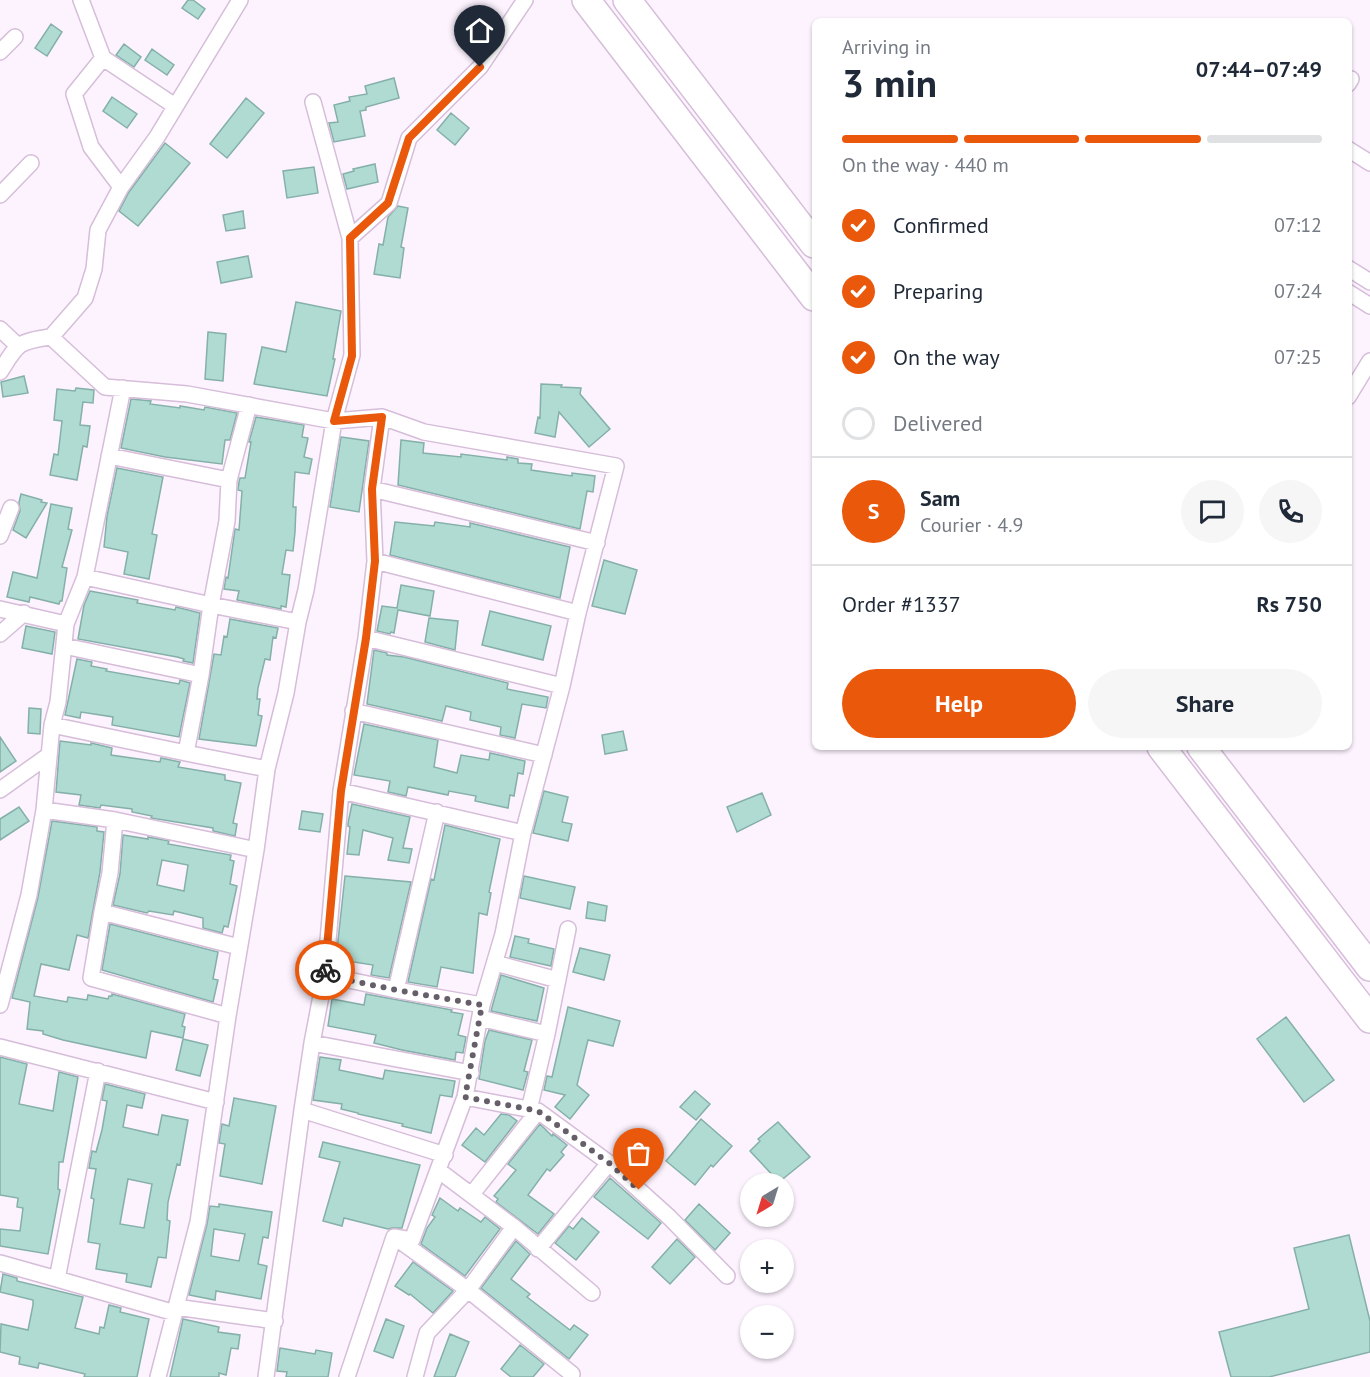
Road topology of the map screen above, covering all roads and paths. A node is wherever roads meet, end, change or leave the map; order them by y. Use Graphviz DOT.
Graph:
graph roads {
  1 [pos="81,0"];
  2 [pos="240,0"];
  3 [pos="525,0"];
  4 [pos="586,0"];
  5 [pos="627,0"];
  6 [pos="15,37"];
  7 [pos="0,52"];
  8 [pos="103,58"];
  9 [pos="313,102"];
  10 [pos="176,106"];
  11 [pos="1352,152"];
  12 [pos="1370,163"];
  13 [pos="31,164"];
  14 [pos="122,187"];
  15 [pos="0,195"];
  16 [pos="350,238"];
  17 [pos="812,241"];
  18 [pos="1352,271"];
  19 [pos="1370,282"];
  20 [pos="812,294"];
  21 [pos="1352,295"];
  22 [pos="1370,306"];
  23 [pos="0,329"];
  24 [pos="51,337"];
  25 [pos="17,345"];
  26 [pos="1370,362"];
  27 [pos="0,372"];
  28 [pos="123,388"];
  29 [pos="1352,391"];
  30 [pos="249,405"];
  31 [pos="382,417"];
  32 [pos="334,421"];
  33 [pos="109,456"];
  34 [pos="229,480"];
  35 [pos="372,489"];
  36 [pos="11,508"];
  37 [pos="0,536"];
  38 [pos="597,543"];
  39 [pos="375,561"];
  40 [pos="85,577"];
  41 [pos="211,605"];
  42 [pos="0,609"];
  43 [pos="24,613"];
  44 [pos="579,613"];
  45 [pos="298,622"];
  46 [pos="66,624"];
  47 [pos="0,634"];
  48 [pos="366,638"];
  49 [pos="64,646"];
  50 [pos="201,675"];
  51 [pos="562,686"];
  52 [pos="353,711"];
  53 [pos="52,725"];
  54 [pos="1163,750"];
  55 [pos="1203,750"];
  56 [pos="186,753"];
  57 [pos="49,755"];
  58 [pos="544,755"];
  59 [pos="267,769"];
  60 [pos="0,790"];
  61 [pos="341,791"];
  62 [pos="44,810"];
  63 [pos="436,812"];
  64 [pos="115,820"];
  65 [pos="523,833"];
  66 [pos="256,850"];
  67 [pos="102,912"];
  68 [pos="568,929"];
  69 [pos="239,947"];
  70 [pos="495,963"];
  71 [pos="1370,966"];
  72 [pos="325,975"];
  73 [pos="558,980"];
  74 [pos="396,990"];
  75 [pos="0,998"];
  76 [pos="481,1011"];
  77 [pos="228,1016"];
  78 [pos="1370,1019"];
  79 [pos="548,1034"];
  80 [pos="312,1043"];
  81 [pos="0,1047"];
  82 [pos="98,1071"];
  83 [pos="471,1073"];
  84 [pos="465,1097"];
  85 [pos="216,1102"];
  86 [pos="302,1110"];
  87 [pos="534,1111"];
  88 [pos="445,1155"];
  89 [pos="609,1163"];
  90 [pos="438,1170"];
  91 [pos="472,1194"];
  92 [pos="514,1227"];
  93 [pos="394,1237"];
  94 [pos="538,1249"];
  95 [pos="0,1263"];
  96 [pos="727,1276"];
  97 [pos="57,1279"];
  98 [pos="468,1290"];
  99 [pos="592,1293"];
  100 [pos="175,1310"];
  101 [pos="275,1321"];
  102 [pos="572,1374"];
  103 [pos="158,1377"];
  104 [pos="266,1377"];
  105 [pos="347,1377"];
  106 [pos="415,1377"];
  1 -- 8 [label="street"];
  2 -- 10 [label="street"];
  3 -- 16 [label="street"];
  4 -- 20 [label="highway"];
  5 -- 17 [label="highway"];
  6 -- 7 [label="street"];
  8 -- 10 [label="street"];
  8 -- 14 [label="street"];
  9 -- 16 [label="street"];
  10 -- 14 [label="street"];
  11 -- 12 [label="street"];
  13 -- 15 [label="street"];
  14 -- 24 [label="street"];
  16 -- 32 [label="street"];
  18 -- 19 [label="street"];
  21 -- 22 [label="street"];
  23 -- 25 [label="street"];
  24 -- 25 [label="street"];
  24 -- 28 [label="street"];
  25 -- 27 [label="street"];
  26 -- 29 [label="street"];
  28 -- 30 [label="street"];
  28 -- 33 [label="street"];
  30 -- 32 [label="street"];
  30 -- 34 [label="street"];
  31 -- 32 [label="street"];
  31 -- 35 [label="street"];
  31 -- 38 [label="street"];
  32 -- 45 [label="street"];
  33 -- 34 [label="street"];
  33 -- 40 [label="street"];
  34 -- 41 [label="street"];
  35 -- 38 [label="street"];
  35 -- 39 [label="street"];
  36 -- 37 [label="street"];
  38 -- 44 [label="street"];
  39 -- 44 [label="street"];
  39 -- 48 [label="street"];
  40 -- 41 [label="street"];
  40 -- 46 [label="street"];
  41 -- 45 [label="street"];
  41 -- 50 [label="street"];
  42 -- 43 [label="street"];
  43 -- 46 [label="street"];
  43 -- 47 [label="street"];
  44 -- 51 [label="street"];
  45 -- 59 [label="street"];
  46 -- 49 [label="street"];
  48 -- 51 [label="street"];
  48 -- 52 [label="street"];
  49 -- 50 [label="street"];
  49 -- 53 [label="street"];
  50 -- 56 [label="street"];
  51 -- 58 [label="street"];
  52 -- 58 [label="street"];
  52 -- 61 [label="street"];
  53 -- 56 [label="street"];
  53 -- 57 [label="street"];
  54 -- 78 [label="highway"];
  55 -- 71 [label="highway"];
  56 -- 59 [label="street"];
  57 -- 60 [label="street"];
  57 -- 62 [label="street"];
  58 -- 65 [label="street"];
  59 -- 66 [label="street"];
  61 -- 63 [label="street"];
  61 -- 72 [label="street"];
  62 -- 64 [label="street"];
  62 -- 75 [label="street"];
  63 -- 65 [label="street"];
  63 -- 74 [label="street"];
  64 -- 66 [label="street"];
  64 -- 67 [label="street"];
  65 -- 70 [label="street"];
  66 -- 69 [label="street"];
  67 -- 69 [label="street"];
  67 -- 77 [label="street"];
  68 -- 73 [label="street"];
  69 -- 77 [label="street"];
  70 -- 73 [label="street"];
  70 -- 76 [label="street"];
  72 -- 74 [label="street"];
  72 -- 80 [label="street"];
  73 -- 79 [label="street"];
  74 -- 76 [label="street"];
  76 -- 79 [label="street"];
  76 -- 83 [label="street"];
  77 -- 85 [label="street"];
  79 -- 87 [label="street"];
  80 -- 83 [label="street"];
  80 -- 86 [label="street"];
  81 -- 82 [label="street"];
  82 -- 85 [label="street"];
  82 -- 97 [label="street"];
  83 -- 84 [label="street"];
  84 -- 87 [label="street"];
  84 -- 88 [label="street"];
  85 -- 100 [label="street"];
  86 -- 88 [label="street"];
  86 -- 101 [label="street"];
  87 -- 89 [label="street"];
  87 -- 91 [label="street"];
  88 -- 90 [label="street"];
  89 -- 94 [label="street"];
  89 -- 96 [label="street"];
  90 -- 91 [label="street"];
  90 -- 93 [label="street"];
  91 -- 92 [label="street"];
  92 -- 94 [label="street"];
  92 -- 98 [label="street"];
  93 -- 98 [label="street"];
  93 -- 105 [label="street"];
  94 -- 99 [label="street"];
  95 -- 97 [label="street"];
  97 -- 100 [label="street"];
  98 -- 102 [label="street"];
  98 -- 106 [label="street"];
  100 -- 101 [label="street"];
  100 -- 103 [label="street"];
  101 -- 104 [label="street"];
}
